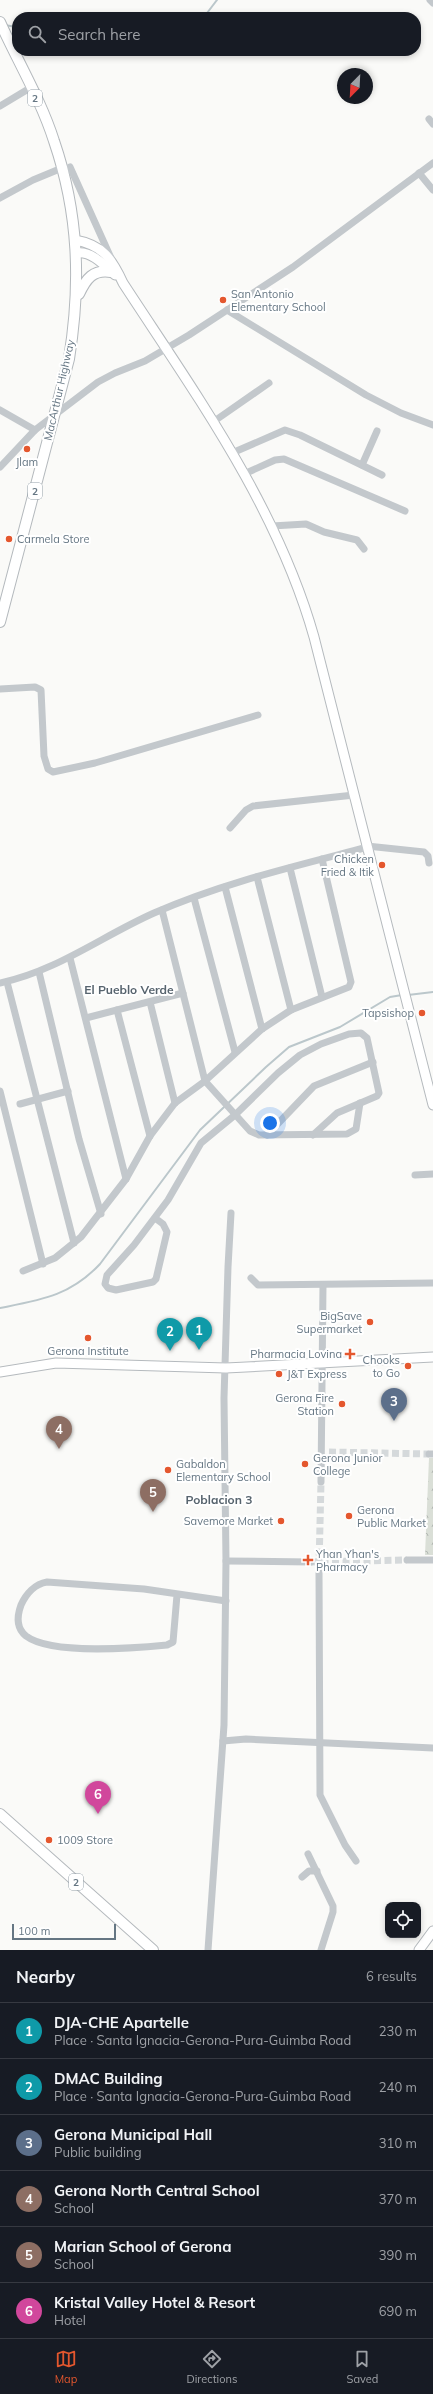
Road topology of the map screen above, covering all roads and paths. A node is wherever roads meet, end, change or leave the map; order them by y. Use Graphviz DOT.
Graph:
graph roads {
  1 [pos="430,0"];
  2 [pos="433,3"];
  3 [pos="2,26"];
  4 [pos="12,48"];
  5 [pos="16,56"];
  6 [pos="30,88"];
  7 [pos="0,106"];
  8 [pos="433,163"];
  9 [pos="66,167"];
  10 [pos="419,173"];
  11 [pos="433,190"];
  12 [pos="0,198"];
  13 [pos="75,240"];
  14 [pos="77,253"];
  15 [pos="112,260"];
  16 [pos="111,272"];
  17 [pos="123,283"];
  18 [pos="76,299"];
  19 [pos="227,310"];
  20 [pos="166,350"];
  21 [pos="269,383"];
  22 [pos="0,410"];
  23 [pos="54,416"];
  24 [pos="213,422"];
  25 [pos="433,425"];
  26 [pos="35,430"];
  27 [pos="377,431"];
  28 [pos="232,453"];
  29 [pos="362,465"];
  30 [pos="0,467"];
  31 [pos="244,474"];
  32 [pos="382,475"];
  33 [pos="405,511"];
  34 [pos="272,526"];
  35 [pos="364,549"];
  36 [pos="0,622"];
  37 [pos="0,689"];
  38 [pos="258,716"];
  39 [pos="354,795"];
  40 [pos="230,828"];
  41 [pos="368,846"];
  42 [pos="322,859"];
  43 [pos="429,863"];
  44 [pos="290,868"];
  45 [pos="257,877"];
  46 [pos="225,887"];
  47 [pos="194,898"];
  48 [pos="162,910"];
  49 [pos="70,958"];
  50 [pos="39,972"];
  51 [pos="3,982"];
  52 [pos="183,993"];
  53 [pos="322,997"];
  54 [pos="150,1002"];
  55 [pos="117,1010"];
  56 [pos="291,1010"];
  57 [pos="86,1018"];
  58 [pos="262,1028"];
  59 [pos="235,1052"];
  60 [pos="373,1062"];
  61 [pos="205,1081"];
  62 [pos="0,1091"];
  63 [pos="68,1091"];
  64 [pos="36,1100"];
  65 [pos="175,1103"];
  66 [pos="360,1103"];
  67 [pos="20,1104"];
  68 [pos="433,1105"];
  69 [pos="233,1113"];
  70 [pos="3,1116"];
  71 [pos="267,1135"];
  72 [pos="313,1135"];
  73 [pos="150,1136"];
  74 [pos="433,1174"];
  75 [pos="415,1175"];
  76 [pos="126,1179"];
  77 [pos="231,1213"];
  78 [pos="100,1214"];
  79 [pos="155,1218"];
  80 [pos="74,1244"];
  81 [pos="43,1264"];
  82 [pos="22,1271"];
  83 [pos="251,1278"];
  84 [pos="433,1283"];
  85 [pos="323,1285"];
  86 [pos="433,1357"];
  87 [pos="322,1362"];
  88 [pos="226,1368"];
  89 [pos="0,1372"];
  90 [pos="321,1452"];
  91 [pos="330,1452"];
  92 [pos="320,1482"];
  93 [pos="407,1560"];
  94 [pos="433,1560"];
  95 [pos="226,1561"];
  96 [pos="311,1562"];
  97 [pos="319,1570"];
  98 [pos="177,1595"];
  99 [pos="226,1601"];
  100 [pos="223,1741"];
  101 [pos="320,1743"];
  102 [pos="433,1748"];
  103 [pos="0,1814"];
  104 [pos="308,1854"];
  105 [pos="356,1861"];
  106 [pos="317,1871"];
  107 [pos="302,1878"];
  108 [pos="433,1931"];
  109 [pos="153,1950"];
  110 [pos="208,1950"];
  111 [pos="321,1950"];
  112 [pos="419,1950"];
  1 -- 2 [label="street"];
  3 -- 4 [label="highway, MacArthur Highway / 2"];
  5 -- 6 [label="highway, MacArthur Highway / 2"];
  6 -- 7 [label="street"];
  6 -- 9 [label="highway, MacArthur Highway / 2"];
  8 -- 10 [label="street"];
  9 -- 12 [label="street"];
  9 -- 13 [label="highway, MacArthur Highway / 2"];
  9 -- 15 [label="street"];
  10 -- 11 [label="street"];
  10 -- 19 [label="street"];
  13 -- 14 [label="highway, MacArthur Highway / 2"];
  13 -- 15 [label="main road"];
  14 -- 16 [label="main road"];
  14 -- 18 [label="highway, MacArthur Highway / 2"];
  15 -- 17 [label="main road"];
  16 -- 17 [label="main road"];
  16 -- 18 [label="highway"];
  17 -- 20 [label="main road"];
  18 -- 23 [label="highway, MacArthur Highway / 2"];
  19 -- 20 [label="street"];
  19 -- 25 [label="street"];
  20 -- 23 [label="street"];
  20 -- 24 [label="main road"];
  21 -- 24 [label="street"];
  22 -- 26 [label="street"];
  23 -- 26 [label="street"];
  23 -- 36 [label="highway, MacArthur Highway / 2"];
  24 -- 28 [label="main road"];
  26 -- 30 [label="street"];
  27 -- 29 [label="street"];
  28 -- 29 [label="street"];
  28 -- 31 [label="main road"];
  29 -- 32 [label="street"];
  31 -- 33 [label="street"];
  31 -- 34 [label="main road"];
  34 -- 35 [label="street"];
  34 -- 39 [label="main road"];
  37 -- 38 [label="street"];
  39 -- 40 [label="street"];
  39 -- 41 [label="main road"];
  41 -- 42 [label="street"];
  41 -- 43 [label="street"];
  41 -- 68 [label="main road"];
  42 -- 44 [label="street"];
  42 -- 53 [label="street"];
  44 -- 45 [label="street"];
  44 -- 53 [label="street"];
  45 -- 46 [label="street"];
  45 -- 56 [label="street"];
  46 -- 47 [label="street"];
  46 -- 58 [label="street"];
  47 -- 48 [label="street"];
  47 -- 59 [label="street"];
  48 -- 49 [label="street"];
  48 -- 52 [label="street"];
  49 -- 50 [label="street"];
  49 -- 57 [label="street"];
  50 -- 51 [label="street"];
  50 -- 63 [label="street"];
  51 -- 64 [label="street"];
  52 -- 54 [label="street"];
  52 -- 61 [label="street"];
  53 -- 56 [label="street"];
  54 -- 55 [label="street"];
  54 -- 65 [label="street"];
  55 -- 57 [label="street"];
  55 -- 73 [label="street"];
  56 -- 58 [label="street"];
  57 -- 76 [label="street"];
  58 -- 59 [label="street"];
  59 -- 61 [label="street"];
  60 -- 66 [label="street"];
  60 -- 69 [label="street"];
  60 -- 71 [label="street"];
  61 -- 65 [label="street"];
  61 -- 69 [label="street"];
  62 -- 70 [label="street"];
  63 -- 64 [label="street"];
  63 -- 78 [label="street"];
  64 -- 67 [label="street"];
  64 -- 80 [label="street"];
  65 -- 73 [label="street"];
  66 -- 72 [label="street"];
  66 -- 72 [label="street"];
  69 -- 71 [label="street"];
  69 -- 79 [label="street"];
  70 -- 81 [label="street"];
  71 -- 72 [label="street"];
  73 -- 76 [label="street"];
  74 -- 75 [label="street"];
  76 -- 78 [label="street"];
  77 -- 88 [label="street"];
  78 -- 80 [label="street"];
  79 -- 79 [label="street"];
  80 -- 81 [label="street"];
  81 -- 82 [label="street"];
  83 -- 85 [label="street"];
  84 -- 85 [label="street"];
  85 -- 87 [label="street"];
  86 -- 87 [label="main road"];
  87 -- 88 [label="main road"];
  87 -- 90 [label="street"];
  88 -- 89 [label="main road"];
  88 -- 95 [label="street"];
  90 -- 91 [label="street"];
  90 -- 92 [label="street"];
  93 -- 94 [label="street"];
  95 -- 96 [label="street"];
  95 -- 99 [label="street"];
  97 -- 101 [label="street"];
  98 -- 98 [label="street"];
  98 -- 99 [label="street"];
  99 -- 100 [label="street"];
  100 -- 101 [label="street"];
  100 -- 110 [label="street"];
  101 -- 102 [label="street"];
  101 -- 105 [label="street"];
  103 -- 109 [label="highway, 2"];
  104 -- 106 [label="street"];
  106 -- 107 [label="street"];
  106 -- 111 [label="street"];
  108 -- 112 [label="main road"];
}
